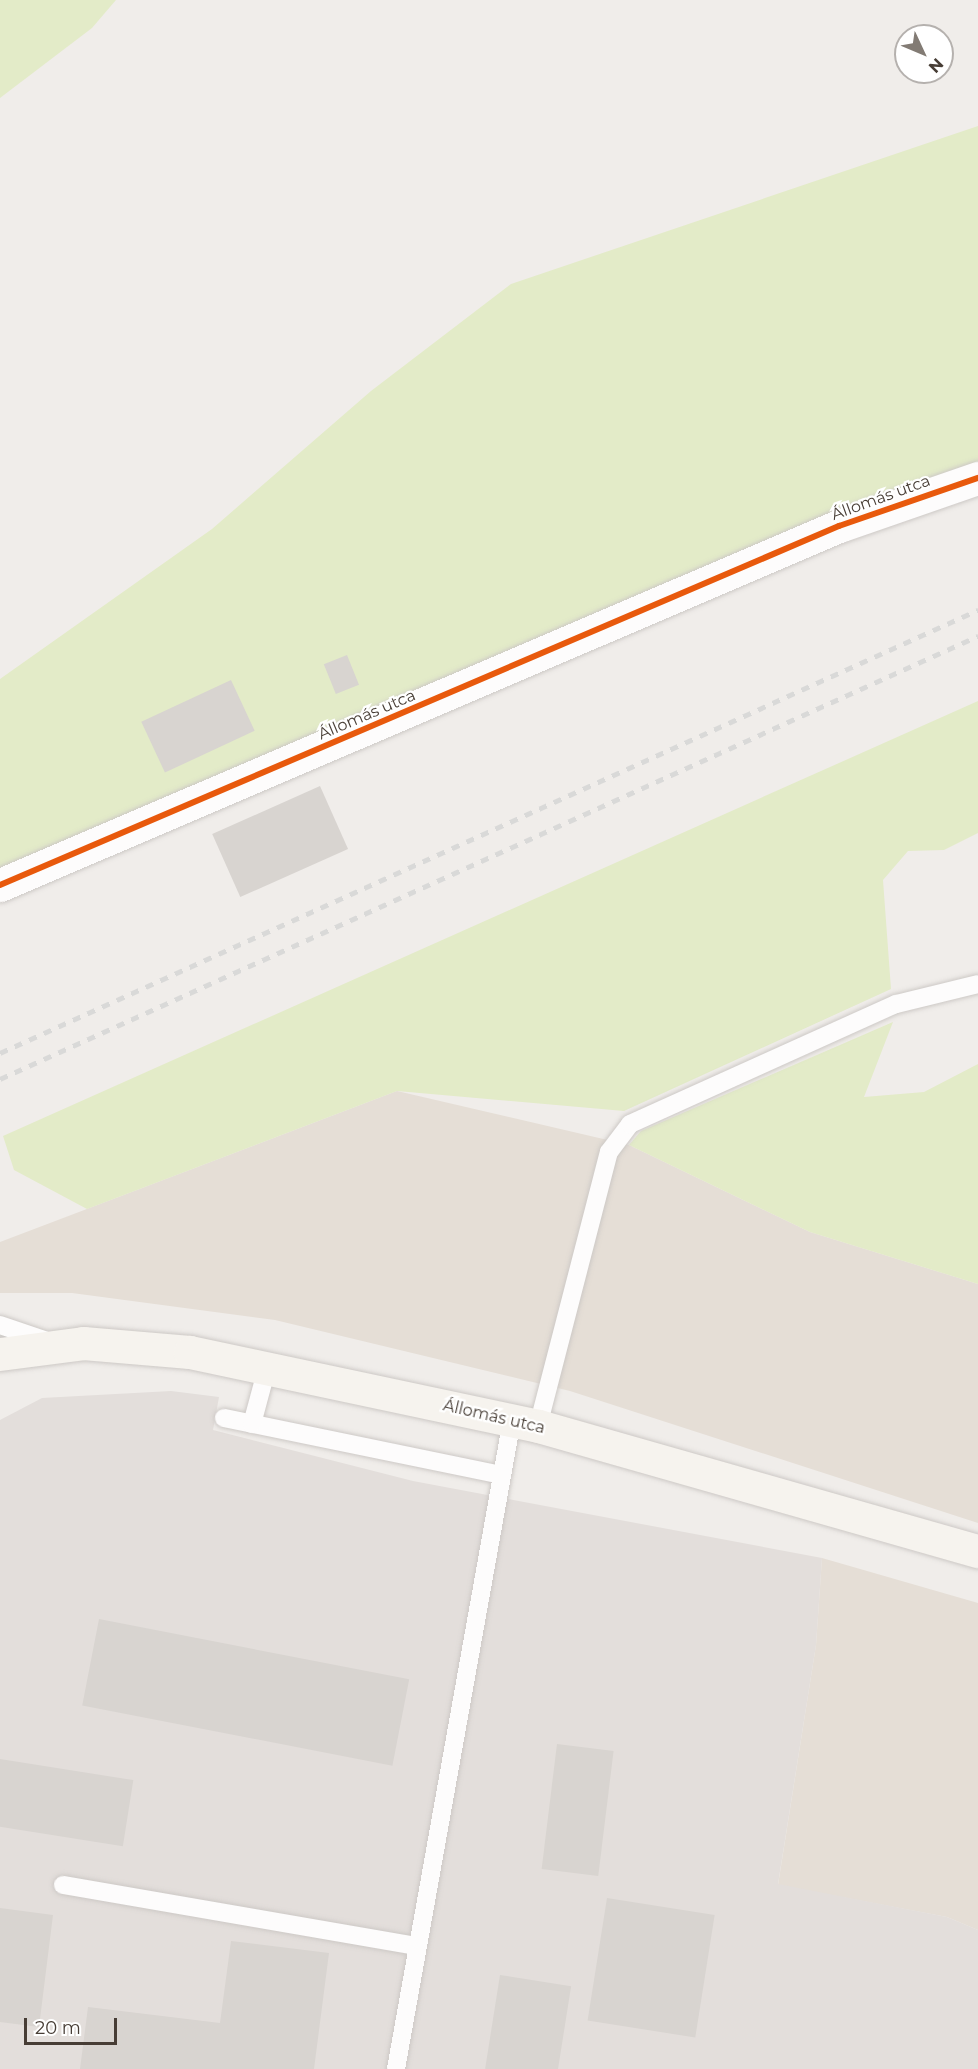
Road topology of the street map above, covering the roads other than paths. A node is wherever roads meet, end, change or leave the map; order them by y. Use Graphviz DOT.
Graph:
graph roads {
  1 [pos="978,478"];
  2 [pos="0,885"];
  3 [pos="978,984"];
  4 [pos="0,1325"];
  5 [pos="57,1344"];
  6 [pos="0,1354"];
  7 [pos="267,1368"];
  8 [pos="224,1418"];
  9 [pos="525,1423"];
  10 [pos="252,1424"];
  11 [pos="501,1475"];
  12 [pos="978,1551"];
  13 [pos="63,1885"];
  14 [pos="417,1946"];
  15 [pos="396,2069"];
  1 -- 2 [label="street, Állomás utca"];
  3 -- 9 [label="lane"];
  4 -- 5 [label="lane"];
  5 -- 6 [label="main road, Állomás utca"];
  5 -- 7 [label="main road, Állomás utca"];
  7 -- 9 [label="main road, Állomás utca"];
  7 -- 10 [label="lane"];
  8 -- 10 [label="lane"];
  9 -- 11 [label="lane"];
  9 -- 12 [label="main road, Állomás utca"];
  10 -- 11 [label="lane"];
  11 -- 14 [label="lane"];
  13 -- 14 [label="lane"];
  14 -- 15 [label="lane"];
}
